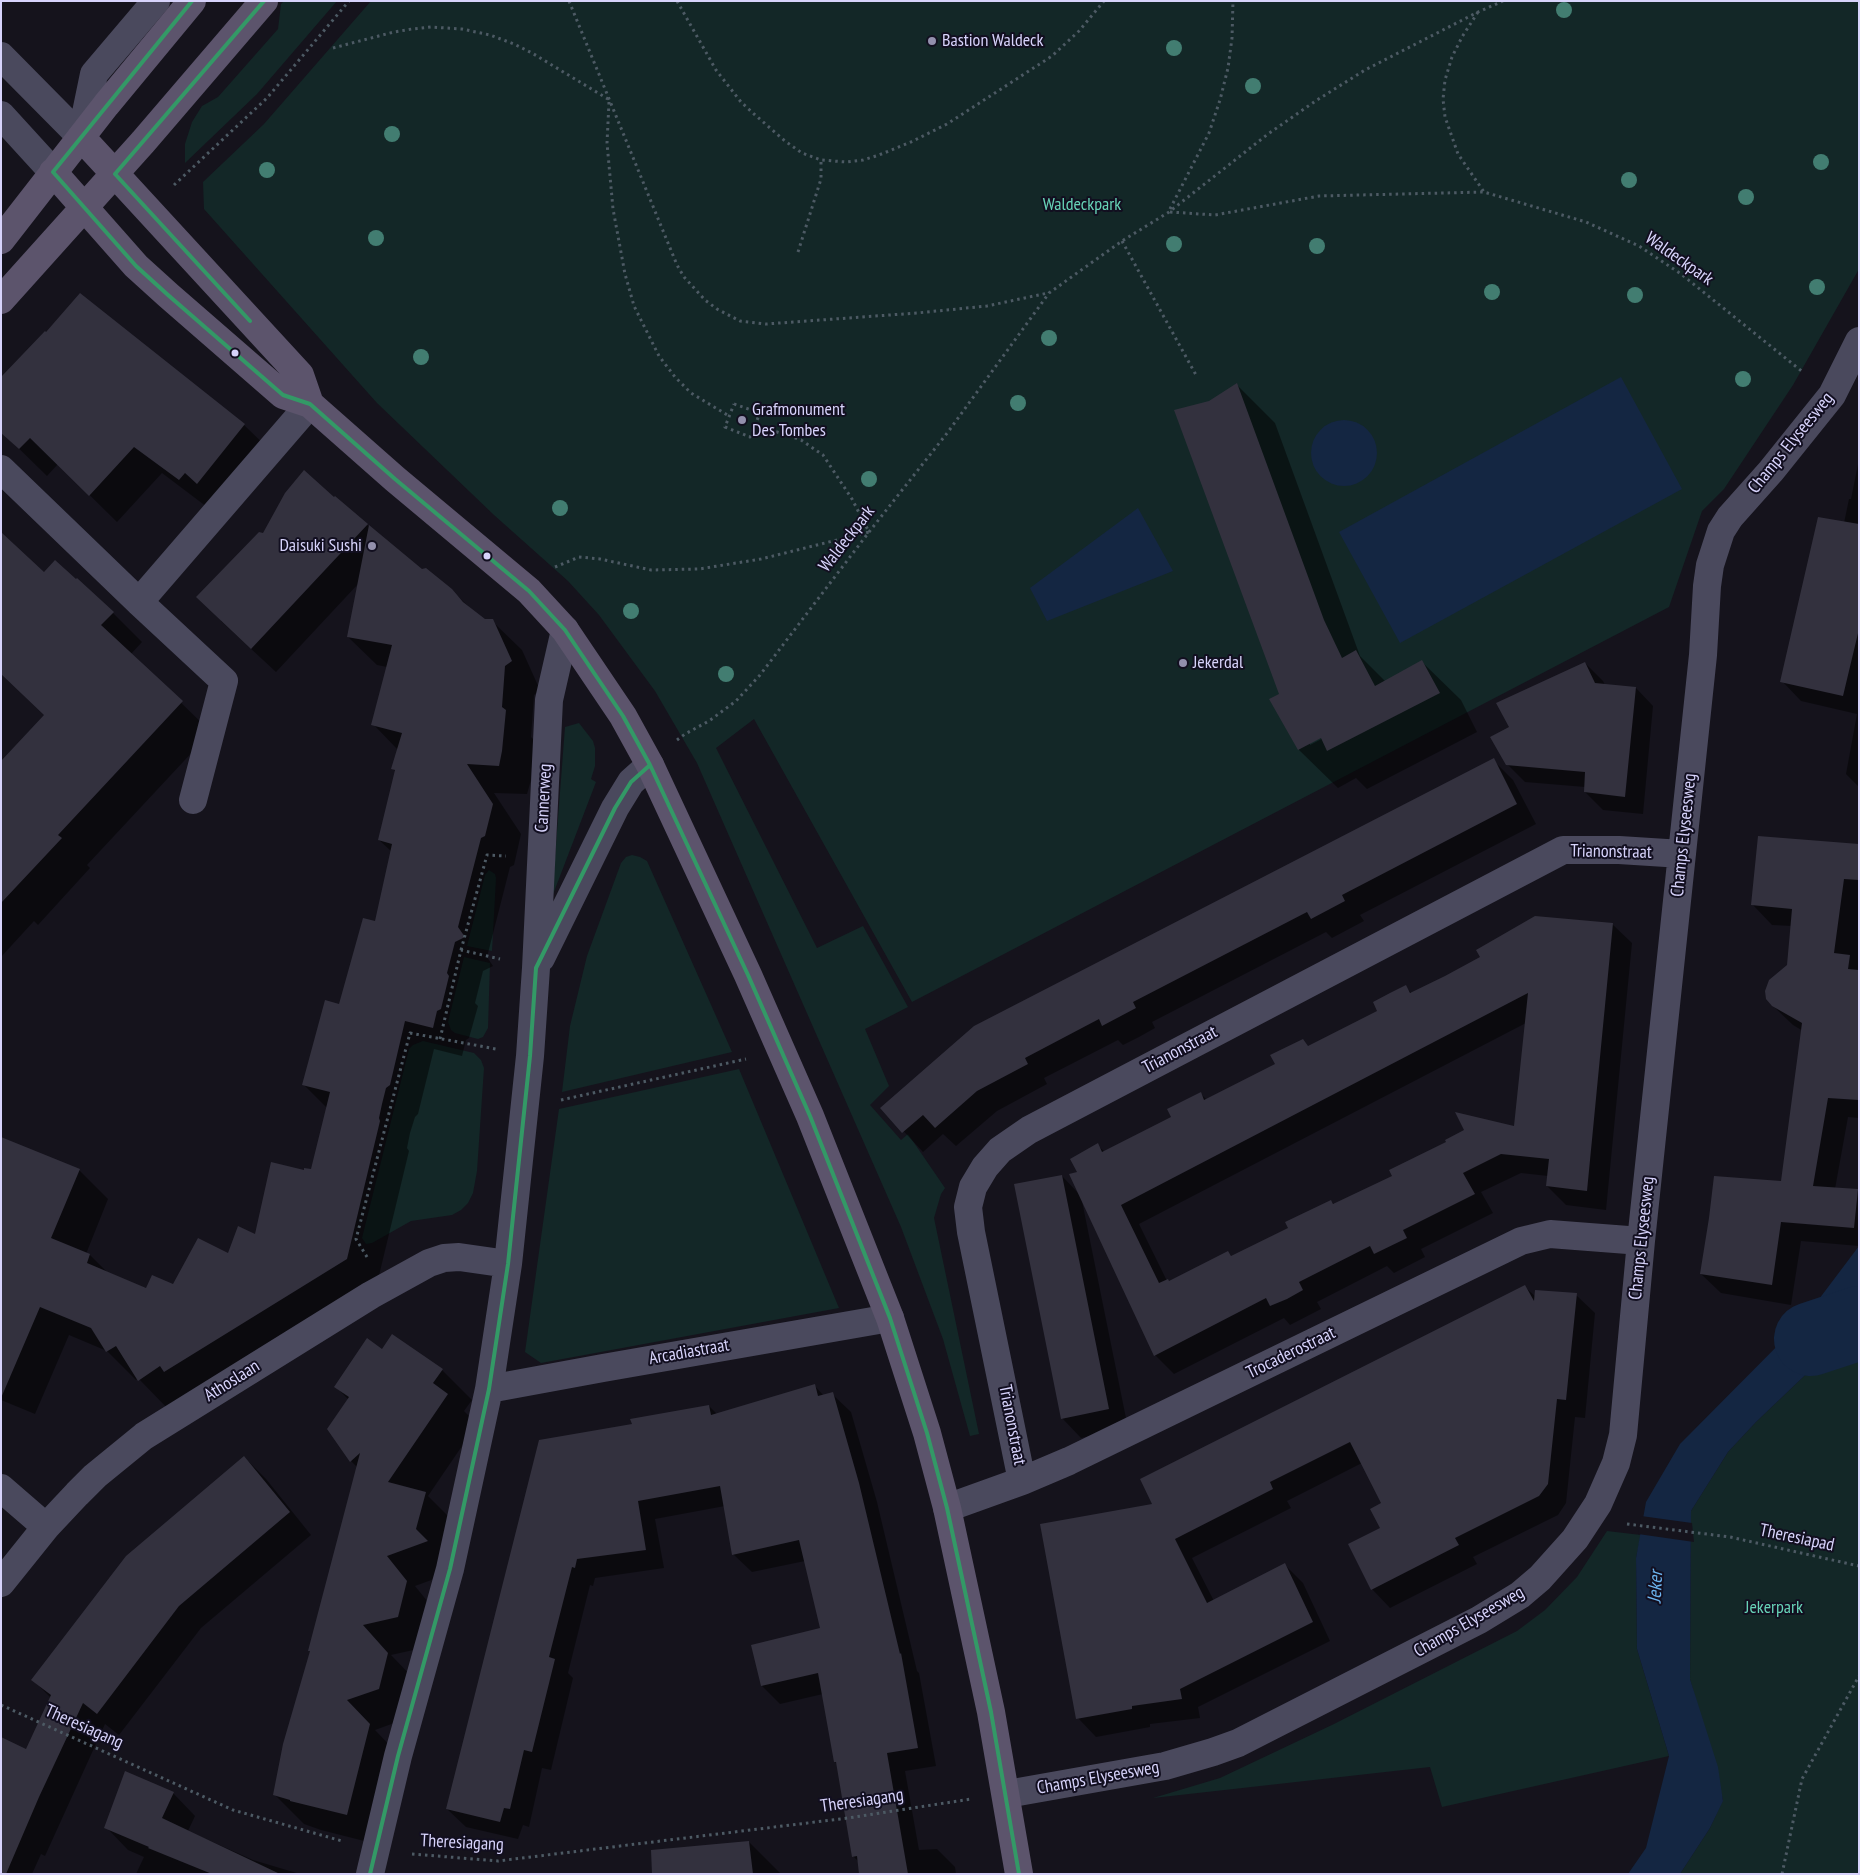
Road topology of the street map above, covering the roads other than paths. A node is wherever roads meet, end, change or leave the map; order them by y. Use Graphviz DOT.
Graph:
graph roads {
  1 [pos="156,1"];
  2 [pos="192,1"];
  3 [pos="264,1"];
  4 [pos="1,56"];
  5 [pos="1,115"];
  6 [pos="81,137"];
  7 [pos="53,172"];
  8 [pos="115,174"];
  9 [pos="85,208"];
  10 [pos="1,240"];
  11 [pos="1,300"];
  12 [pos="1858,342"];
  13 [pos="310,404"];
  14 [pos="1,469"];
  15 [pos="139,602"];
  16 [pos="565,630"];
  17 [pos="650,764"];
  18 [pos="193,800"];
  19 [pos="1682,854"];
  20 [pos="536,968"];
  21 [pos="1641,1241"];
  22 [pos="508,1264"];
  23 [pos="890,1318"];
  24 [pos="489,1389"];
  25 [pos="1022,1481"];
  26 [pos="1,1488"];
  27 [pos="947,1508"];
  28 [pos="46,1526"];
  29 [pos="1,1583"];
  30 [pos="1007,1794"];
  31 [pos="373,1862"];
  32 [pos="1019,1874"];
  1 -- 6 [label="street"];
  2 -- 6 [label="main road"];
  3 -- 8 [label="main road"];
  4 -- 6 [label="street"];
  5 -- 7 [label="street"];
  6 -- 7 [label="main road"];
  6 -- 8 [label="main road"];
  7 -- 9 [label="main road"];
  7 -- 10 [label="main road"];
  8 -- 9 [label="main road"];
  8 -- 13 [label="main road"];
  9 -- 11 [label="main road"];
  9 -- 13 [label="main road"];
  12 -- 19 [label="street, Champs Elyseesweg"];
  13 -- 15 [label="street"];
  13 -- 16 [label="main road"];
  14 -- 15 [label="street"];
  15 -- 18 [label="street"];
  16 -- 17 [label="main road"];
  16 -- 20 [label="street, Cannerweg"];
  17 -- 20 [label="street, Cannerweg"];
  17 -- 23 [label="main road"];
  19 -- 21 [label="street, Champs Elyseesweg"];
  19 -- 25 [label="street, Trianonstraat"];
  20 -- 22 [label="street, Cannerweg"];
  21 -- 25 [label="street, Trocaderostraat"];
  21 -- 30 [label="street, Champs Elyseesweg"];
  22 -- 24 [label="street, Cannerweg"];
  22 -- 28 [label="street, Athoslaan"];
  23 -- 24 [label="street, Arcadiastraat"];
  23 -- 27 [label="main road"];
  24 -- 31 [label="street, Cannerweg"];
  25 -- 27 [label="street, Trocaderostraat"];
  26 -- 28 [label="street"];
  27 -- 30 [label="main road"];
  28 -- 29 [label="street, Athoslaan"];
  30 -- 32 [label="main road"];
}
